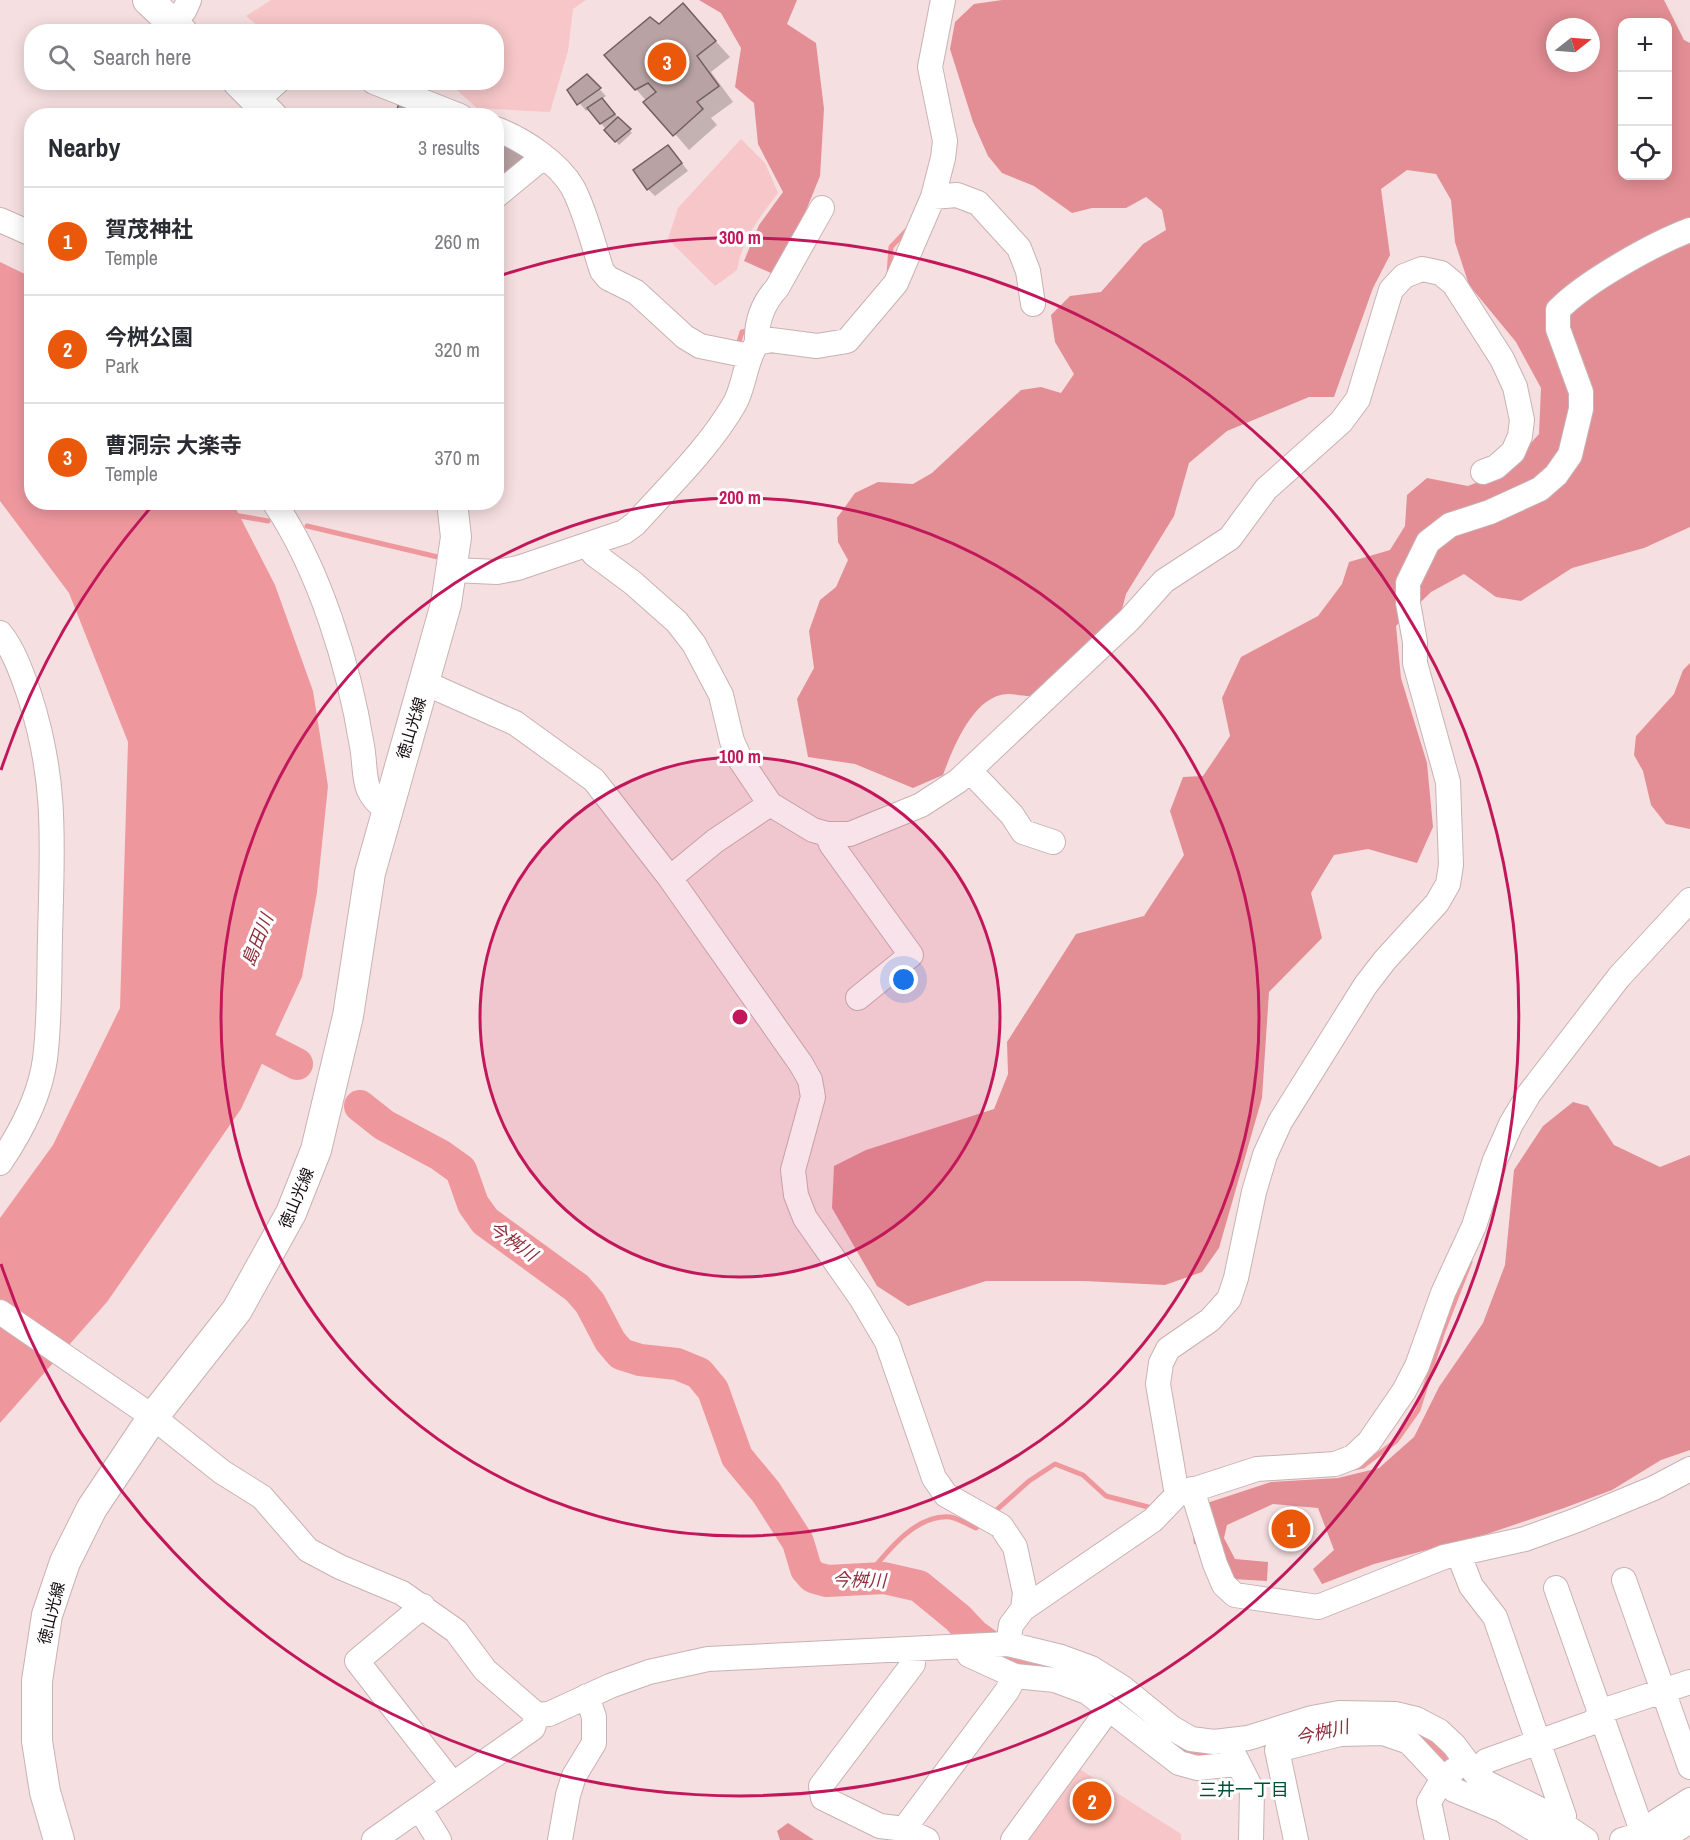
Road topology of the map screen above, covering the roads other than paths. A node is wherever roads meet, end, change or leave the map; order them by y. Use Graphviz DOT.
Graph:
graph roads {
  1 [pos="148,0"];
  2 [pos="943,0"];
  3 [pos="181,18"];
  4 [pos="394,90"];
  5 [pos="440,108"];
  6 [pos="504,132"];
  7 [pos="542,158"];
  8 [pos="504,189"];
  9 [pos="933,197"];
  10 [pos="822,208"];
  11 [pos="0,219"];
  12 [pos="24,230"];
  13 [pos="1690,230"];
  14 [pos="1033,304"];
  15 [pos="753,349"];
  16 [pos="1483,472"];
  17 [pos="279,510"];
  18 [pos="453,510"];
  19 [pos="587,545"];
  20 [pos="453,570"];
  21 [pos="0,633"];
  22 [pos="425,683"];
  23 [pos="970,771"];
  24 [pos="770,804"];
  25 [pos="387,810"];
  26 [pos="827,834"];
  27 [pos="1053,842"];
  28 [pos="670,878"];
  29 [pos="1690,900"];
  30 [pos="858,998"];
  31 [pos="0,1163"];
  32 [pos="0,1312"];
  33 [pos="146,1412"];
  34 [pos="1690,1469"];
  35 [pos="1185,1492"];
  36 [pos="1459,1555"];
  37 [pos="1624,1580"];
  38 [pos="1556,1588"];
  39 [pos="423,1606"];
  40 [pos="1023,1609"];
  41 [pos="1008,1644"];
  42 [pos="966,1647"];
  43 [pos="912,1649"];
  44 [pos="1015,1676"];
  45 [pos="1690,1682"];
  46 [pos="1664,1690"];
  47 [pos="587,1696"];
  48 [pos="1108,1710"];
  49 [pos="537,1715"];
  50 [pos="1600,1716"];
  51 [pos="1229,1741"];
  52 [pos="1539,1741"];
  53 [pos="1237,1764"];
  54 [pos="1690,1767"];
  55 [pos="1471,1768"];
  56 [pos="1443,1778"];
  57 [pos="1284,1782"];
  58 [pos="452,1784"];
  59 [pos="1252,1790"];
  60 [pos="1690,1800"];
  61 [pos="420,1809"];
  62 [pos="1690,1821"];
  63 [pos="904,1829"];
  64 [pos="1557,1832"];
  65 [pos="1642,1837"];
  66 [pos="59,1840"];
  67 [pos="374,1840"];
  68 [pos="439,1840"];
  69 [pos="560,1840"];
  70 [pos="927,1840"];
  71 [pos="1013,1840"];
  72 [pos="1251,1840"];
  73 [pos="1296,1840"];
  74 [pos="1437,1840"];
  75 [pos="1587,1840"];
  1 -- 3 [label="main road"];
  2 -- 9 [label="street"];
  4 -- 5 [label="street"];
  6 -- 7 [label="street"];
  7 -- 8 [label="street"];
  7 -- 15 [label="street"];
  9 -- 14 [label="street"];
  9 -- 15 [label="street"];
  10 -- 15 [label="street"];
  11 -- 12 [label="street"];
  13 -- 35 [label="street"];
  15 -- 19 [label="street"];
  16 -- 23 [label="street"];
  17 -- 25 [label="street"];
  18 -- 20 [label="main road, 徳山光線"];
  19 -- 20 [label="street"];
  19 -- 24 [label="street"];
  20 -- 22 [label="main road, 徳山光線"];
  21 -- 31 [label="street"];
  22 -- 25 [label="main road, 徳山光線"];
  22 -- 28 [label="street"];
  23 -- 26 [label="street"];
  23 -- 27 [label="street"];
  24 -- 26 [label="street"];
  24 -- 28 [label="street"];
  25 -- 33 [label="main road, 徳山光線"];
  26 -- 30 [label="street"];
  28 -- 40 [label="street"];
  29 -- 35 [label="street"];
  32 -- 33 [label="street"];
  33 -- 39 [label="street"];
  33 -- 66 [label="main road, 徳山光線"];
  34 -- 36 [label="street"];
  35 -- 36 [label="street"];
  35 -- 40 [label="street"];
  36 -- 52 [label="street"];
  37 -- 46 [label="street"];
  38 -- 50 [label="street"];
  39 -- 49 [label="street"];
  39 -- 58 [label="street"];
  40 -- 41 [label="street"];
  41 -- 42 [label="street"];
  41 -- 51 [label="street"];
  42 -- 43 [label="street"];
  42 -- 44 [label="street"];
  43 -- 47 [label="street"];
  43 -- 63 [label="street"];
  44 -- 48 [label="street"];
  44 -- 63 [label="street"];
  45 -- 46 [label="street"];
  46 -- 50 [label="street"];
  46 -- 54 [label="street"];
  47 -- 49 [label="street"];
  47 -- 69 [label="street"];
  48 -- 53 [label="street"];
  48 -- 71 [label="street"];
  49 -- 58 [label="street"];
  50 -- 52 [label="street"];
  50 -- 65 [label="street"];
  51 -- 53 [label="street"];
  51 -- 55 [label="street"];
  52 -- 55 [label="street"];
  52 -- 64 [label="street"];
  53 -- 59 [label="street"];
  55 -- 56 [label="street"];
  55 -- 64 [label="street"];
  56 -- 57 [label="street"];
  56 -- 64 [label="street"];
  56 -- 74 [label="street"];
  57 -- 59 [label="street"];
  57 -- 73 [label="street"];
  58 -- 61 [label="street"];
  59 -- 72 [label="street"];
  60 -- 65 [label="street"];
  61 -- 67 [label="street"];
  61 -- 68 [label="street"];
  62 -- 65 [label="street"];
  63 -- 70 [label="street"];
  64 -- 75 [label="street"];
}
